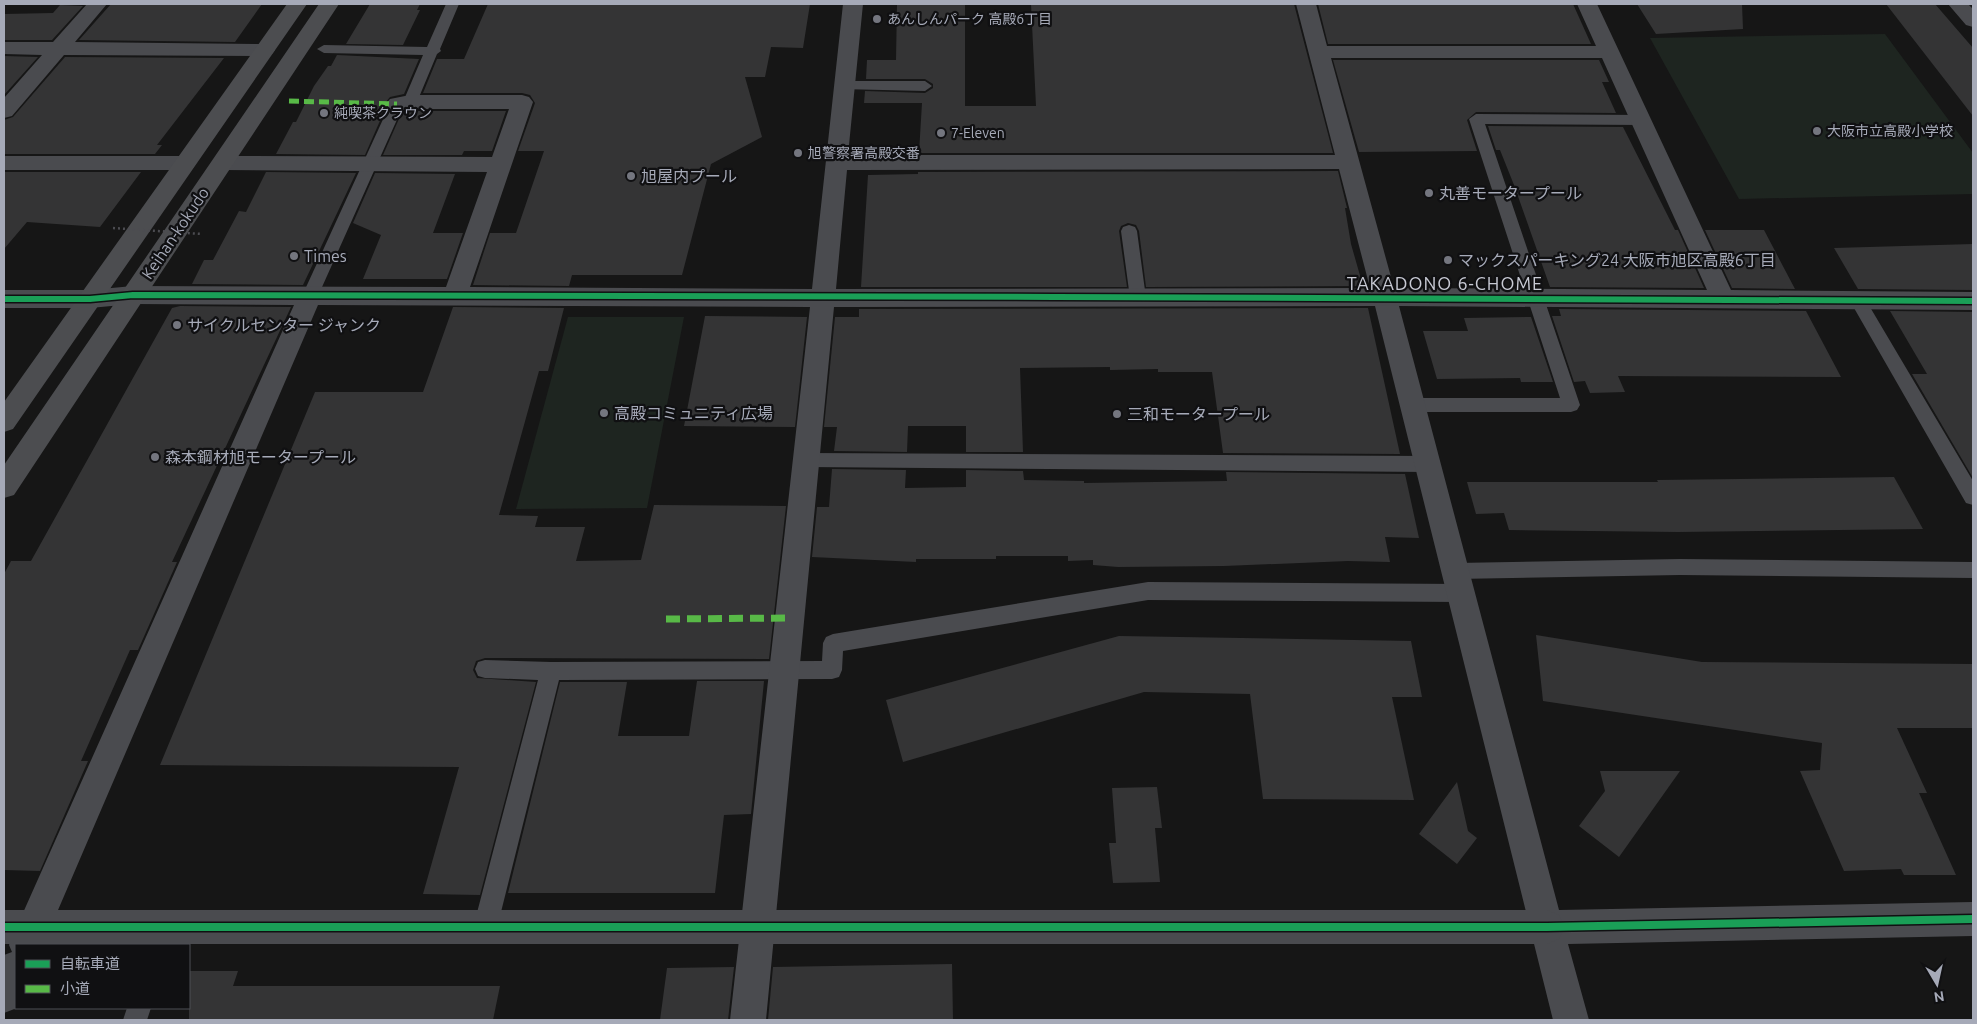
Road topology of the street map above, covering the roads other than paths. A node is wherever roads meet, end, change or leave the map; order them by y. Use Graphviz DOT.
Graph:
graph roads {
  1 [pos="97,4"];
  2 [pos="297,4"];
  3 [pos="329,4"];
  4 [pos="452,4"];
  5 [pos="853,4"];
  6 [pos="1306,4"];
  7 [pos="1588,4"];
  8 [pos="1958,4"];
  9 [pos="1973,21"];
  10 [pos="4,48"];
  11 [pos="59,49"];
  12 [pos="324,49"];
  13 [pos="265,50"];
  14 [pos="434,51"];
  15 [pos="1319,52"];
  16 [pos="1611,52"];
  17 [pos="845,86"];
  18 [pos="925,86"];
  19 [pos="404,103"];
  20 [pos="4,111"];
  21 [pos="1643,120"];
  22 [pos="1349,162"];
  23 [pos="4,163"];
  24 [pos="185,163"];
  25 [pos="223,163"];
  26 [pos="372,163"];
  27 [pos="838,163"];
  28 [pos="499,165"];
  29 [pos="1129,231"];
  30 [pos="133,295"];
  31 [pos="310,296"];
  32 [pos="455,296"];
  33 [pos="1535,297"];
  34 [pos="824,298"];
  35 [pos="1138,298"];
  36 [pos="4,299"];
  37 [pos="90,299"];
  38 [pos="1385,299"];
  39 [pos="1724,300"];
  40 [pos="1858,301"];
  41 [pos="1973,301"];
  42 [pos="1412,405"];
  43 [pos="4,422"];
  44 [pos="806,460"];
  45 [pos="1428,464"];
  46 [pos="4,487"];
  47 [pos="1973,497"];
  48 [pos="1973,570"];
  49 [pos="1458,582"];
  50 [pos="486,669"];
  51 [pos="783,670"];
  52 [pos="551,671"];
  53 [pos="1973,919"];
  54 [pos="757,927"];
  55 [pos="1547,927"];
  56 [pos="485,928"];
  57 [pos="21,933"];
  58 [pos="167,936"];
  59 [pos="15,969"];
  60 [pos="4,996"];
  61 [pos="748,1020"];
  62 [pos="1571,1020"];
  1 -- 11 [label="street"];
  2 -- 13 [label="highway, Keihan-kokudo"];
  3 -- 25 [label="highway, Keihan-kokudo"];
  4 -- 14 [label="lane"];
  5 -- 17 [label="street"];
  6 -- 15 [label="street"];
  7 -- 16 [label="street"];
  8 -- 9 [label="street"];
  10 -- 11 [label="street"];
  11 -- 13 [label="street"];
  11 -- 20 [label="street"];
  12 -- 14 [label="lane"];
  13 -- 24 [label="highway, Keihan-kokudo"];
  14 -- 19 [label="lane"];
  15 -- 16 [label="street"];
  15 -- 22 [label="street"];
  16 -- 21 [label="street"];
  17 -- 18 [label="lane"];
  17 -- 27 [label="street"];
  19 -- 26 [label="lane"];
  19 -- 28 [label="street"];
  21 -- 33 [label="lane"];
  21 -- 39 [label="street"];
  22 -- 27 [label="street"];
  22 -- 38 [label="street"];
  23 -- 24 [label="street"];
  24 -- 37 [label="highway, Keihan-kokudo"];
  25 -- 26 [label="street"];
  25 -- 30 [label="highway, Keihan-kokudo"];
  26 -- 28 [label="street"];
  26 -- 31 [label="lane"];
  27 -- 34 [label="street"];
  28 -- 32 [label="street"];
  29 -- 35 [label="lane"];
  30 -- 31 [label="street"];
  30 -- 37 [label="street"];
  30 -- 46 [label="highway, Keihan-kokudo"];
  31 -- 32 [label="street"];
  31 -- 57 [label="street"];
  32 -- 34 [label="street"];
  33 -- 38 [label="street"];
  33 -- 39 [label="street"];
  33 -- 42 [label="lane"];
  34 -- 35 [label="street"];
  34 -- 44 [label="street"];
  35 -- 38 [label="street"];
  36 -- 37 [label="street"];
  37 -- 43 [label="highway, Keihan-kokudo"];
  38 -- 42 [label="street"];
  39 -- 40 [label="street"];
  40 -- 41 [label="street"];
  40 -- 47 [label="lane"];
  42 -- 45 [label="street"];
  44 -- 45 [label="lane"];
  44 -- 51 [label="street"];
  45 -- 49 [label="street"];
  48 -- 49 [label="lane"];
  49 -- 51 [label="lane"];
  49 -- 55 [label="street"];
  50 -- 52 [label="lane"];
  51 -- 52 [label="lane"];
  51 -- 54 [label="street"];
  52 -- 56 [label="lane"];
  53 -- 55 [label="street"];
  54 -- 55 [label="street"];
  54 -- 56 [label="street"];
  54 -- 61 [label="street"];
  55 -- 62 [label="street"];
  56 -- 58 [label="street"];
  57 -- 58 [label="street"];
  59 -- 60 [label="street"];
}
